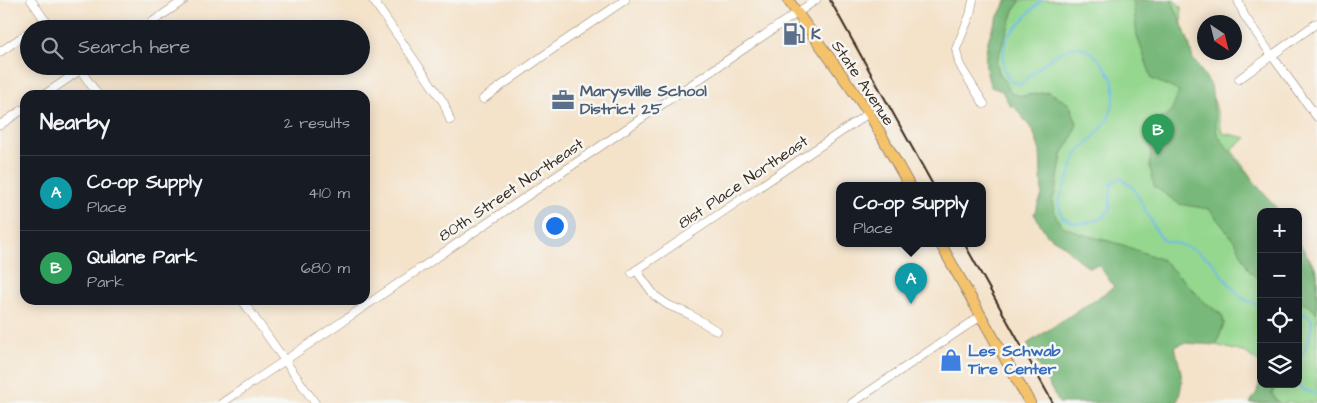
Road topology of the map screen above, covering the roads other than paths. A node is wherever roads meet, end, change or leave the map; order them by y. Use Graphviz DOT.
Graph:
graph roads {
  1 [pos="31,0"];
  2 [pos="184,0"];
  3 [pos="372,0"];
  4 [pos="624,0"];
  5 [pos="788,0"];
  6 [pos="816,0"];
  7 [pos="973,0"];
  8 [pos="1238,0"];
  9 [pos="797,12"];
  10 [pos="45,20"];
  11 [pos="155,20"];
  12 [pos="1317,23"];
  13 [pos="20,38"];
  14 [pos="0,52"];
  15 [pos="1272,56"];
  16 [pos="71,75"];
  17 [pos="85,75"];
  18 [pos="1239,79"];
  19 [pos="51,90"];
  20 [pos="95,90"];
  21 [pos="483,98"];
  22 [pos="984,104"];
  23 [pos="20,111"];
  24 [pos="869,113"];
  25 [pos="1317,118"];
  26 [pos="450,120"];
  27 [pos="0,125"];
  28 [pos="906,182"];
  29 [pos="942,247"];
  30 [pos="370,303"];
  31 [pos="246,305"];
  32 [pos="367,305"];
  33 [pos="981,316"];
  34 [pos="717,331"];
  35 [pos="285,361"];
  36 [pos="854,402"];
  37 [pos="222,403"];
  38 [pos="315,403"];
  39 [pos="1030,403"];
  1 -- 10 [label="street"];
  2 -- 11 [label="street"];
  3 -- 26 [label="street"];
  4 -- 21 [label="street"];
  5 -- 9 [label="main road, State Avenue"];
  6 -- 9 [label="street, 80th Street Northeast"];
  7 -- 22 [label="street"];
  8 -- 15 [label="street"];
  9 -- 24 [label="main road, State Avenue"];
  9 -- 30 [label="street, 80th Street Northeast"];
  12 -- 15 [label="street"];
  13 -- 14 [label="street"];
  15 -- 18 [label="street"];
  15 -- 25 [label="street"];
  16 -- 19 [label="street"];
  17 -- 20 [label="street"];
  23 -- 27 [label="street"];
  24 -- 28 [label="main road, State Avenue"];
  24 -- 34 [label="street, 81st Place Northeast"];
  29 -- 33 [label="main road"];
  31 -- 35 [label="street"];
  32 -- 35 [label="street, 80th Street Northeast"];
  33 -- 36 [label="street"];
  33 -- 39 [label="main road"];
  35 -- 37 [label="street, 80th Street Northeast"];
  35 -- 38 [label="street"];
}
